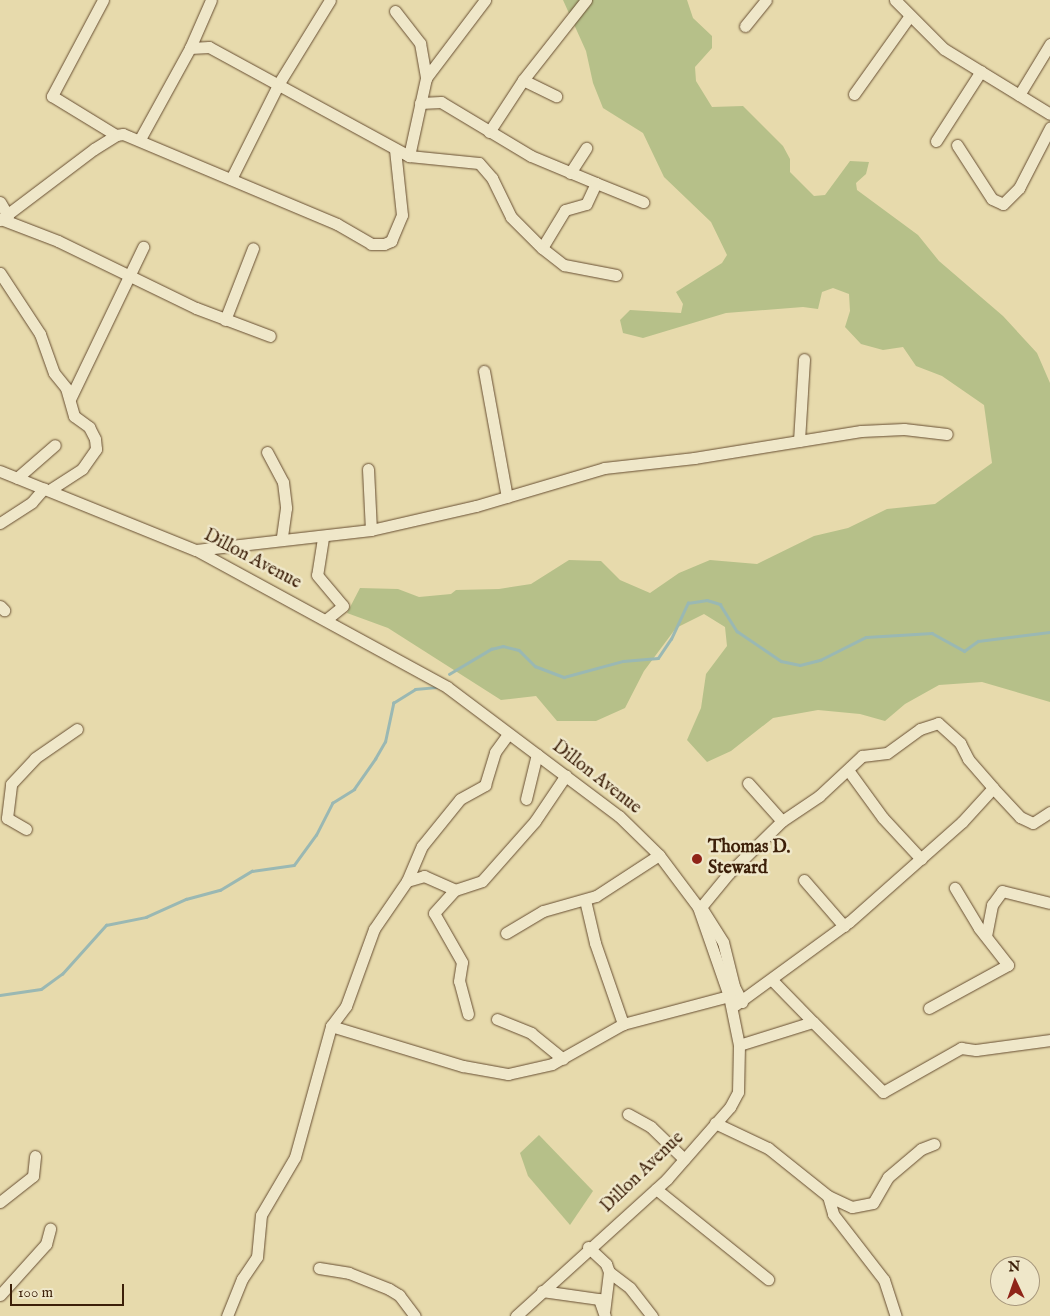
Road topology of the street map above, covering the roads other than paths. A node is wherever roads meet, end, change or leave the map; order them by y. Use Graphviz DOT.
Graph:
graph roads {
  1 [pos="103,0"];
  2 [pos="211,0"];
  3 [pos="330,0"];
  4 [pos="485,0"];
  5 [pos="586,0"];
  6 [pos="766,0"];
  7 [pos="896,0"];
  8 [pos="395,11"];
  9 [pos="909,17"];
  10 [pos="745,26"];
  11 [pos="1050,44"];
  12 [pos="190,48"];
  13 [pos="980,71"];
  14 [pos="426,78"];
  15 [pos="523,80"];
  16 [pos="279,84"];
  17 [pos="854,94"];
  18 [pos="1019,95"];
  19 [pos="556,96"];
  20 [pos="420,103"];
  21 [pos="1050,114"];
  22 [pos="1050,128"];
  23 [pos="489,132"];
  24 [pos="116,135"];
  25 [pos="140,139"];
  26 [pos="936,141"];
  27 [pos="957,145"];
  28 [pos="586,148"];
  29 [pos="395,149"];
  30 [pos="409,156"];
  31 [pos="570,173"];
  32 [pos="231,179"];
  33 [pos="596,183"];
  34 [pos="0,202"];
  35 [pos="643,202"];
  36 [pos="3,219"];
  37 [pos="142,247"];
  38 [pos="253,248"];
  39 [pos="542,248"];
  40 [pos="0,273"];
  41 [pos="616,275"];
  42 [pos="129,276"];
  43 [pos="225,320"];
  44 [pos="270,336"];
  45 [pos="804,360"];
  46 [pos="484,371"];
  47 [pos="70,399"];
  48 [pos="947,434"];
  49 [pos="798,441"];
  50 [pos="55,445"];
  51 [pos="267,452"];
  52 [pos="368,470"];
  53 [pos="0,471"];
  54 [pos="17,478"];
  55 [pos="47,489"];
  56 [pos="507,497"];
  57 [pos="0,523"];
  58 [pos="371,530"];
  59 [pos="282,538"];
  60 [pos="323,538"];
  61 [pos="196,550"];
  62 [pos="326,620"];
  63 [pos="77,729"];
  64 [pos="508,734"];
  65 [pos="536,754"];
  66 [pos="848,770"];
  67 [pos="566,775"];
  68 [pos="748,783"];
  69 [pos="11,784"];
  70 [pos="994,788"];
  71 [pos="0,790"];
  72 [pos="526,799"];
  73 [pos="1050,812"];
  74 [pos="3,816"];
  75 [pos="782,821"];
  76 [pos="26,829"];
  77 [pos="660,855"];
  78 [pos="921,858"];
  79 [pos="804,880"];
  80 [pos="408,881"];
  81 [pos="955,888"];
  82 [pos="455,890"];
  83 [pos="585,900"];
  84 [pos="1050,903"];
  85 [pos="844,926"];
  86 [pos="506,933"];
  87 [pos="986,936"];
  88 [pos="772,980"];
  89 [pos="734,1002"];
  90 [pos="929,1008"];
  91 [pos="468,1014"];
  92 [pos="497,1019"];
  93 [pos="813,1022"];
  94 [pos="623,1024"];
  95 [pos="331,1026"];
  96 [pos="1050,1040"];
  97 [pos="739,1046"];
  98 [pos="563,1059"];
  99 [pos="628,1114"];
  100 [pos="715,1123"];
  101 [pos="934,1144"];
  102 [pos="35,1156"];
  103 [pos="684,1159"];
  104 [pos="656,1189"];
  105 [pos="828,1196"];
  106 [pos="0,1202"];
  107 [pos="50,1229"];
  108 [pos="588,1247"];
  109 [pos="319,1268"];
  110 [pos="609,1272"];
  111 [pos="768,1279"];
  112 [pos="542,1291"];
  113 [pos="0,1295"];
  114 [pos="604,1314"];
  115 [pos="227,1316"];
  116 [pos="415,1316"];
  117 [pos="516,1316"];
  118 [pos="652,1316"];
  119 [pos="896,1316"];
  1 -- 24 [label="street"];
  2 -- 12 [label="street"];
  3 -- 16 [label="street"];
  4 -- 14 [label="street"];
  5 -- 15 [label="street"];
  6 -- 10 [label="street"];
  7 -- 9 [label="street"];
  8 -- 14 [label="street"];
  9 -- 13 [label="street"];
  9 -- 17 [label="street"];
  11 -- 18 [label="street"];
  12 -- 16 [label="street"];
  12 -- 25 [label="street"];
  13 -- 18 [label="street"];
  13 -- 26 [label="street"];
  14 -- 20 [label="street"];
  15 -- 19 [label="street"];
  15 -- 23 [label="street"];
  16 -- 29 [label="street"];
  16 -- 32 [label="street"];
  18 -- 21 [label="street"];
  20 -- 23 [label="street"];
  20 -- 30 [label="street"];
  22 -- 27 [label="street"];
  23 -- 31 [label="street"];
  24 -- 25 [label="street"];
  24 -- 36 [label="street"];
  25 -- 32 [label="street"];
  28 -- 31 [label="street"];
  29 -- 30 [label="street"];
  29 -- 32 [label="street"];
  30 -- 39 [label="street"];
  31 -- 33 [label="street"];
  33 -- 35 [label="street"];
  33 -- 39 [label="street"];
  34 -- 36 [label="street"];
  36 -- 42 [label="street"];
  37 -- 42 [label="street"];
  38 -- 43 [label="street"];
  39 -- 41 [label="street"];
  40 -- 47 [label="street"];
  42 -- 43 [label="street"];
  42 -- 47 [label="street"];
  43 -- 44 [label="street"];
  45 -- 49 [label="street"];
  46 -- 56 [label="street"];
  47 -- 55 [label="street"];
  48 -- 49 [label="street"];
  49 -- 56 [label="street"];
  50 -- 54 [label="street"];
  51 -- 59 [label="street"];
  52 -- 58 [label="street"];
  53 -- 54 [label="street, Dillon Avenue"];
  54 -- 55 [label="street, Dillon Avenue"];
  55 -- 57 [label="street"];
  55 -- 61 [label="street, Dillon Avenue"];
  56 -- 58 [label="street"];
  58 -- 60 [label="street"];
  59 -- 60 [label="street"];
  59 -- 61 [label="street"];
  60 -- 62 [label="street"];
  61 -- 62 [label="street, Dillon Avenue"];
  62 -- 64 [label="street, Dillon Avenue"];
  63 -- 69 [label="street"];
  64 -- 65 [label="street, Dillon Avenue"];
  64 -- 80 [label="street"];
  65 -- 67 [label="street, Dillon Avenue"];
  65 -- 72 [label="street"];
  66 -- 70 [label="street"];
  66 -- 75 [label="street"];
  66 -- 78 [label="street"];
  67 -- 77 [label="street, Dillon Avenue"];
  67 -- 82 [label="street"];
  68 -- 75 [label="street"];
  69 -- 71 [label="street"];
  69 -- 74 [label="street"];
  70 -- 73 [label="street"];
  70 -- 78 [label="street"];
  74 -- 76 [label="street"];
  75 -- 89 [label="street"];
  77 -- 83 [label="street"];
  77 -- 89 [label="street, Dillon Avenue"];
  78 -- 85 [label="street"];
  79 -- 85 [label="street"];
  80 -- 82 [label="street"];
  80 -- 95 [label="street"];
  81 -- 87 [label="street"];
  82 -- 91 [label="street"];
  83 -- 86 [label="street"];
  83 -- 94 [label="street"];
  84 -- 87 [label="street"];
  85 -- 88 [label="street"];
  87 -- 90 [label="street"];
  88 -- 89 [label="street"];
  88 -- 93 [label="street"];
  89 -- 94 [label="street"];
  89 -- 97 [label="street, Dillon Avenue"];
  92 -- 98 [label="street"];
  93 -- 96 [label="street"];
  93 -- 97 [label="street"];
  94 -- 98 [label="street"];
  95 -- 98 [label="street"];
  95 -- 115 [label="street"];
  97 -- 100 [label="street, Dillon Avenue"];
  99 -- 103 [label="street"];
  100 -- 103 [label="street, Dillon Avenue"];
  100 -- 105 [label="street"];
  101 -- 105 [label="street"];
  102 -- 106 [label="street"];
  103 -- 104 [label="street, Dillon Avenue"];
  104 -- 108 [label="street, Dillon Avenue"];
  104 -- 111 [label="street"];
  105 -- 119 [label="street"];
  107 -- 113 [label="street"];
  108 -- 110 [label="street"];
  108 -- 112 [label="street, Dillon Avenue"];
  109 -- 116 [label="street"];
  110 -- 114 [label="street"];
  110 -- 118 [label="street"];
  112 -- 114 [label="street"];
  112 -- 117 [label="street, Dillon Avenue"];
}
